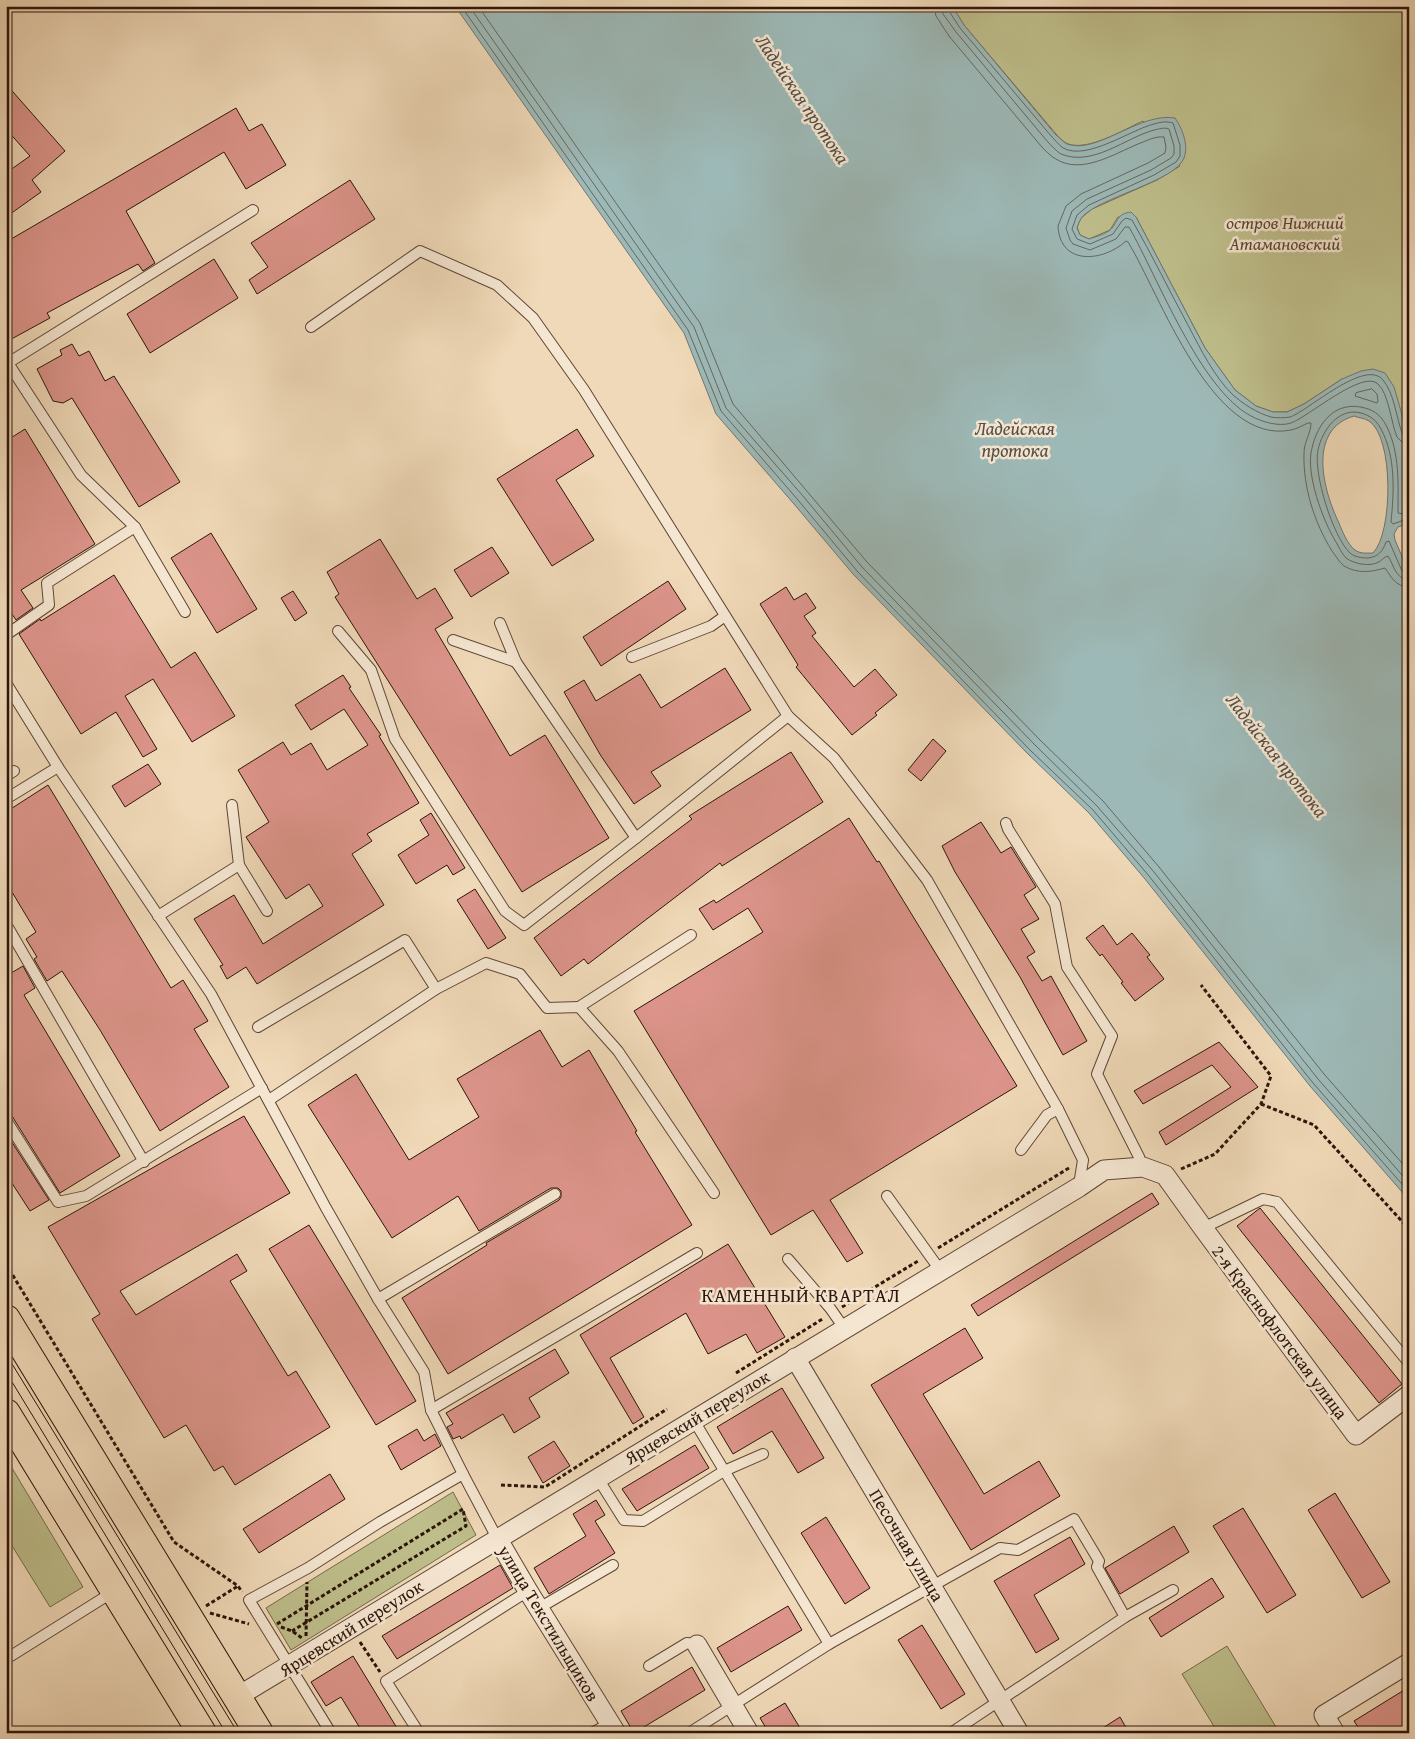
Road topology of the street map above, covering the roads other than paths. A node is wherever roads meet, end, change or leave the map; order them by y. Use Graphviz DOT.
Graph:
graph roads {
  1 [pos="253,210"];
  2 [pos="311,327"];
  3 [pos="135,527"];
  4 [pos="186,612"];
  5 [pos="725,616"];
  6 [pos="500,623"];
  7 [pos="338,631"];
  8 [pos="6,635"];
  9 [pos="453,640"];
  10 [pos="632,658"];
  11 [pos="516,662"];
  12 [pos="6,683"];
  13 [pos="788,716"];
  14 [pos="58,767"];
  15 [pos="6,799"];
  16 [pos="232,806"];
  17 [pos="1006,823"];
  18 [pos="636,838"];
  19 [pos="239,865"];
  20 [pos="267,911"];
  21 [pos="158,916"];
  22 [pos="6,924"];
  23 [pos="691,935"];
  24 [pos="436,990"];
  25 [pos="578,1007"];
  26 [pos="258,1027"];
  27 [pos="262,1088"];
  28 [pos="269,1100"];
  29 [pos="1058,1110"];
  30 [pos="6,1120"];
  31 [pos="1021,1150"];
  32 [pos="144,1162"];
  33 [pos="1143,1167"];
  34 [pos="1165,1175"];
  35 [pos="1079,1187"];
  36 [pos="714,1193"];
  37 [pos="555,1194"];
  38 [pos="888,1196"];
  39 [pos="1203,1228"];
  40 [pos="697,1253"];
  41 [pos="788,1259"];
  42 [pos="940,1270"];
  43 [pos="378,1299"];
  44 [pos="6,1319"];
  45 [pos="844,1328"];
  46 [pos="795,1358"];
  47 [pos="1409,1363"];
  48 [pos="1409,1395"];
  49 [pos="431,1410"];
  50 [pos="6,1413"];
  51 [pos="693,1419"];
  52 [pos="763,1454"];
  53 [pos="724,1470"];
  54 [pos="463,1474"];
  55 [pos="597,1478"];
  56 [pos="497,1538"];
  57 [pos="613,1565"];
  58 [pos="932,1586"];
  59 [pos="1173,1590"];
  60 [pos="115,1591"];
  61 [pos="528,1591"];
  62 [pos="539,1608"];
  63 [pos="1125,1617"];
  64 [pos="829,1644"];
  65 [pos="697,1645"];
  66 [pos="6,1659"];
  67 [pos="1409,1663"];
  68 [pos="290,1666"];
  69 [pos="648,1666"];
  70 [pos="237,1697"];
  71 [pos="1000,1700"];
  72 [pos="732,1705"];
  73 [pos="613,1728"];
  74 [pos="202,1733"];
  75 [pos="259,1733"];
  76 [pos="331,1733"];
  77 [pos="419,1733"];
  78 [pos="592,1733"];
  79 [pos="689,1733"];
  80 [pos="749,1733"];
  81 [pos="951,1733"];
  82 [pos="1019,1733"];
  83 [pos="1335,1733"];
  1 -- 3 [label="lane"];
  2 -- 5 [label="lane"];
  3 -- 4 [label="lane"];
  3 -- 8 [label="lane"];
  5 -- 10 [label="lane"];
  5 -- 13 [label="lane"];
  6 -- 11 [label="lane"];
  7 -- 18 [label="lane"];
  9 -- 11 [label="lane"];
  11 -- 18 [label="lane"];
  12 -- 14 [label="lane"];
  13 -- 18 [label="lane"];
  13 -- 29 [label="lane"];
  14 -- 15 [label="lane"];
  14 -- 21 [label="lane"];
  16 -- 19 [label="lane"];
  17 -- 33 [label="lane"];
  19 -- 20 [label="lane"];
  19 -- 21 [label="lane"];
  21 -- 27 [label="lane"];
  22 -- 32 [label="lane"];
  23 -- 25 [label="lane"];
  24 -- 25 [label="lane"];
  24 -- 26 [label="lane"];
  24 -- 28 [label="lane"];
  25 -- 36 [label="lane"];
  27 -- 28 [label="lane"];
  27 -- 32 [label="lane"];
  28 -- 43 [label="lane"];
  29 -- 31 [label="lane"];
  29 -- 35 [label="lane"];
  30 -- 32 [label="lane"];
  33 -- 34 [label="street, Ярцевский переулок"];
  33 -- 35 [label="street, Ярцевский переулок"];
  34 -- 39 [label="street, 2-я Краснофлотская улица"];
  35 -- 42 [label="street, Ярцевский переулок"];
  37 -- 43 [label="lane"];
  38 -- 42 [label="lane"];
  39 -- 47 [label="lane"];
  39 -- 48 [label="street, 2-я Краснофлотская улица"];
  40 -- 49 [label="lane"];
  41 -- 45 [label="lane"];
  42 -- 45 [label="street, Ярцевский переулок"];
  43 -- 49 [label="lane"];
  44 -- 70 [label="highway"];
  45 -- 46 [label="street, Ярцевский переулок"];
  46 -- 51 [label="street, Ярцевский переулок"];
  46 -- 58 [label="street, Песочная улица"];
  49 -- 54 [label="lane"];
  50 -- 60 [label="highway"];
  51 -- 53 [label="lane"];
  51 -- 55 [label="street, Ярцевский переулок"];
  52 -- 53 [label="lane"];
  53 -- 55 [label="lane"];
  53 -- 64 [label="lane"];
  54 -- 56 [label="lane"];
  54 -- 68 [label="lane"];
  55 -- 56 [label="street, Ярцевский переулок"];
  56 -- 61 [label="street, улица Текстильщиков"];
  56 -- 68 [label="street, Ярцевский переулок"];
  57 -- 62 [label="lane"];
  58 -- 63 [label="lane"];
  58 -- 64 [label="lane"];
  58 -- 71 [label="street, Песочная улица"];
  59 -- 63 [label="lane"];
  60 -- 66 [label="lane"];
  60 -- 74 [label="highway"];
  61 -- 62 [label="street, улица Текстильщиков"];
  61 -- 77 [label="lane"];
  62 -- 73 [label="street, улица Текстильщиков"];
  63 -- 71 [label="lane"];
  64 -- 72 [label="lane"];
  65 -- 69 [label="lane"];
  65 -- 72 [label="street"];
  67 -- 83 [label="street"];
  68 -- 70 [label="street, Ярцевский переулок"];
  68 -- 76 [label="lane"];
  70 -- 75 [label="highway"];
  71 -- 81 [label="lane"];
  71 -- 82 [label="street, Песочная улица"];
  72 -- 79 [label="lane"];
  72 -- 80 [label="street"];
  73 -- 78 [label="lane"];
}
